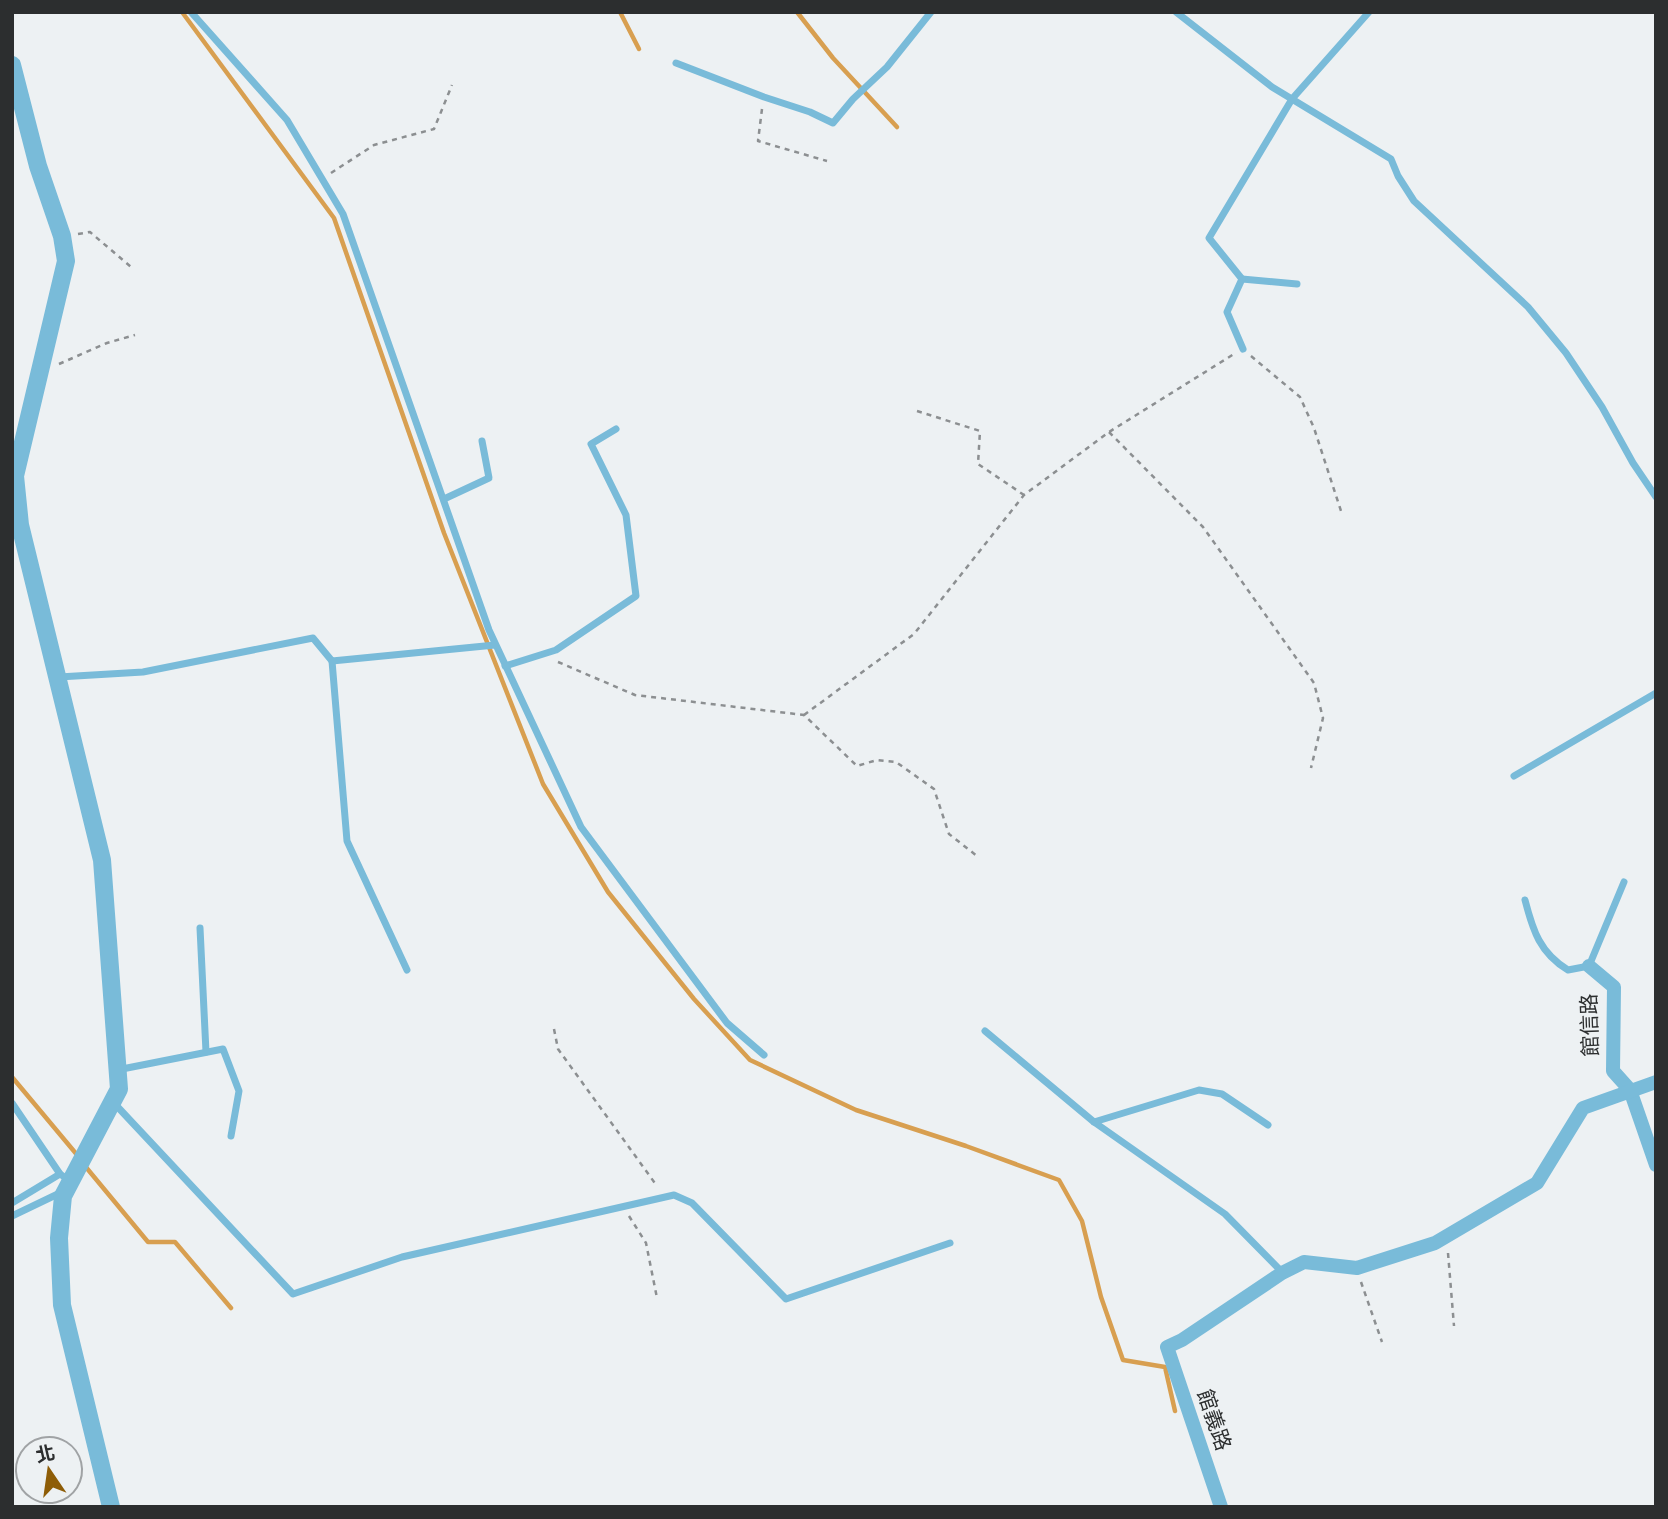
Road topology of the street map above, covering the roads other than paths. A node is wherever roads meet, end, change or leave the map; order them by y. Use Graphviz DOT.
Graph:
graph roads {
  1 [pos="191,12"];
  2 [pos="931,12"];
  3 [pos="1176,12"];
  4 [pos="1369,12"];
  5 [pos="676,63"];
  6 [pos="12,65"];
  7 [pos="1292,99"];
  8 [pos="1242,279"];
  9 [pos="1297,284"];
  10 [pos="1243,349"];
  11 [pos="616,429"];
  12 [pos="482,441"];
  13 [pos="1656,497"];
  14 [pos="444,499"];
  15 [pos="495,645"];
  16 [pos="332,661"];
  17 [pos="505,666"];
  18 [pos="58,677"];
  19 [pos="1656,693"];
  20 [pos="1514,776"];
  21 [pos="1624,882"];
  22 [pos="1525,900"];
  23 [pos="200,928"];
  24 [pos="1589,966"];
  25 [pos="407,970"];
  26 [pos="985,1031"];
  27 [pos="206,1052"];
  28 [pos="764,1055"];
  29 [pos="117,1070"];
  30 [pos="1656,1082"];
  31 [pos="1630,1090"];
  32 [pos="112,1101"];
  33 [pos="12,1103"];
  34 [pos="1094,1122"];
  35 [pos="1268,1125"];
  36 [pos="231,1136"];
  37 [pos="1656,1165"];
  38 [pos="71,1175"];
  39 [pos="12,1203"];
  40 [pos="12,1216"];
  41 [pos="950,1243"];
  42 [pos="1282,1273"];
  43 [pos="111,1507"];
  44 [pos="1221,1507"];
  1 -- 14 [label="lane"];
  2 -- 5 [label="lane"];
  3 -- 7 [label="lane"];
  4 -- 7 [label="lane"];
  6 -- 18 [label="street"];
  7 -- 8 [label="lane"];
  7 -- 13 [label="lane"];
  8 -- 9 [label="lane"];
  8 -- 10 [label="lane"];
  11 -- 17 [label="lane"];
  12 -- 14 [label="lane"];
  14 -- 15 [label="lane"];
  15 -- 16 [label="lane"];
  15 -- 17 [label="lane"];
  16 -- 18 [label="lane"];
  16 -- 25 [label="lane"];
  17 -- 28 [label="lane"];
  18 -- 29 [label="street"];
  19 -- 20 [label="lane"];
  21 -- 24 [label="lane"];
  22 -- 24 [label="lane"];
  23 -- 27 [label="lane"];
  24 -- 31 [label="street, 館信路"];
  26 -- 34 [label="lane"];
  27 -- 29 [label="lane"];
  27 -- 36 [label="lane"];
  29 -- 32 [label="street"];
  30 -- 31 [label="street"];
  31 -- 37 [label="street, 館信路"];
  31 -- 42 [label="street"];
  32 -- 38 [label="street"];
  32 -- 41 [label="lane"];
  33 -- 38 [label="lane"];
  34 -- 35 [label="lane"];
  34 -- 42 [label="lane"];
  38 -- 39 [label="lane"];
  38 -- 40 [label="lane"];
  38 -- 43 [label="street"];
  42 -- 44 [label="street, 館義路"];
}
